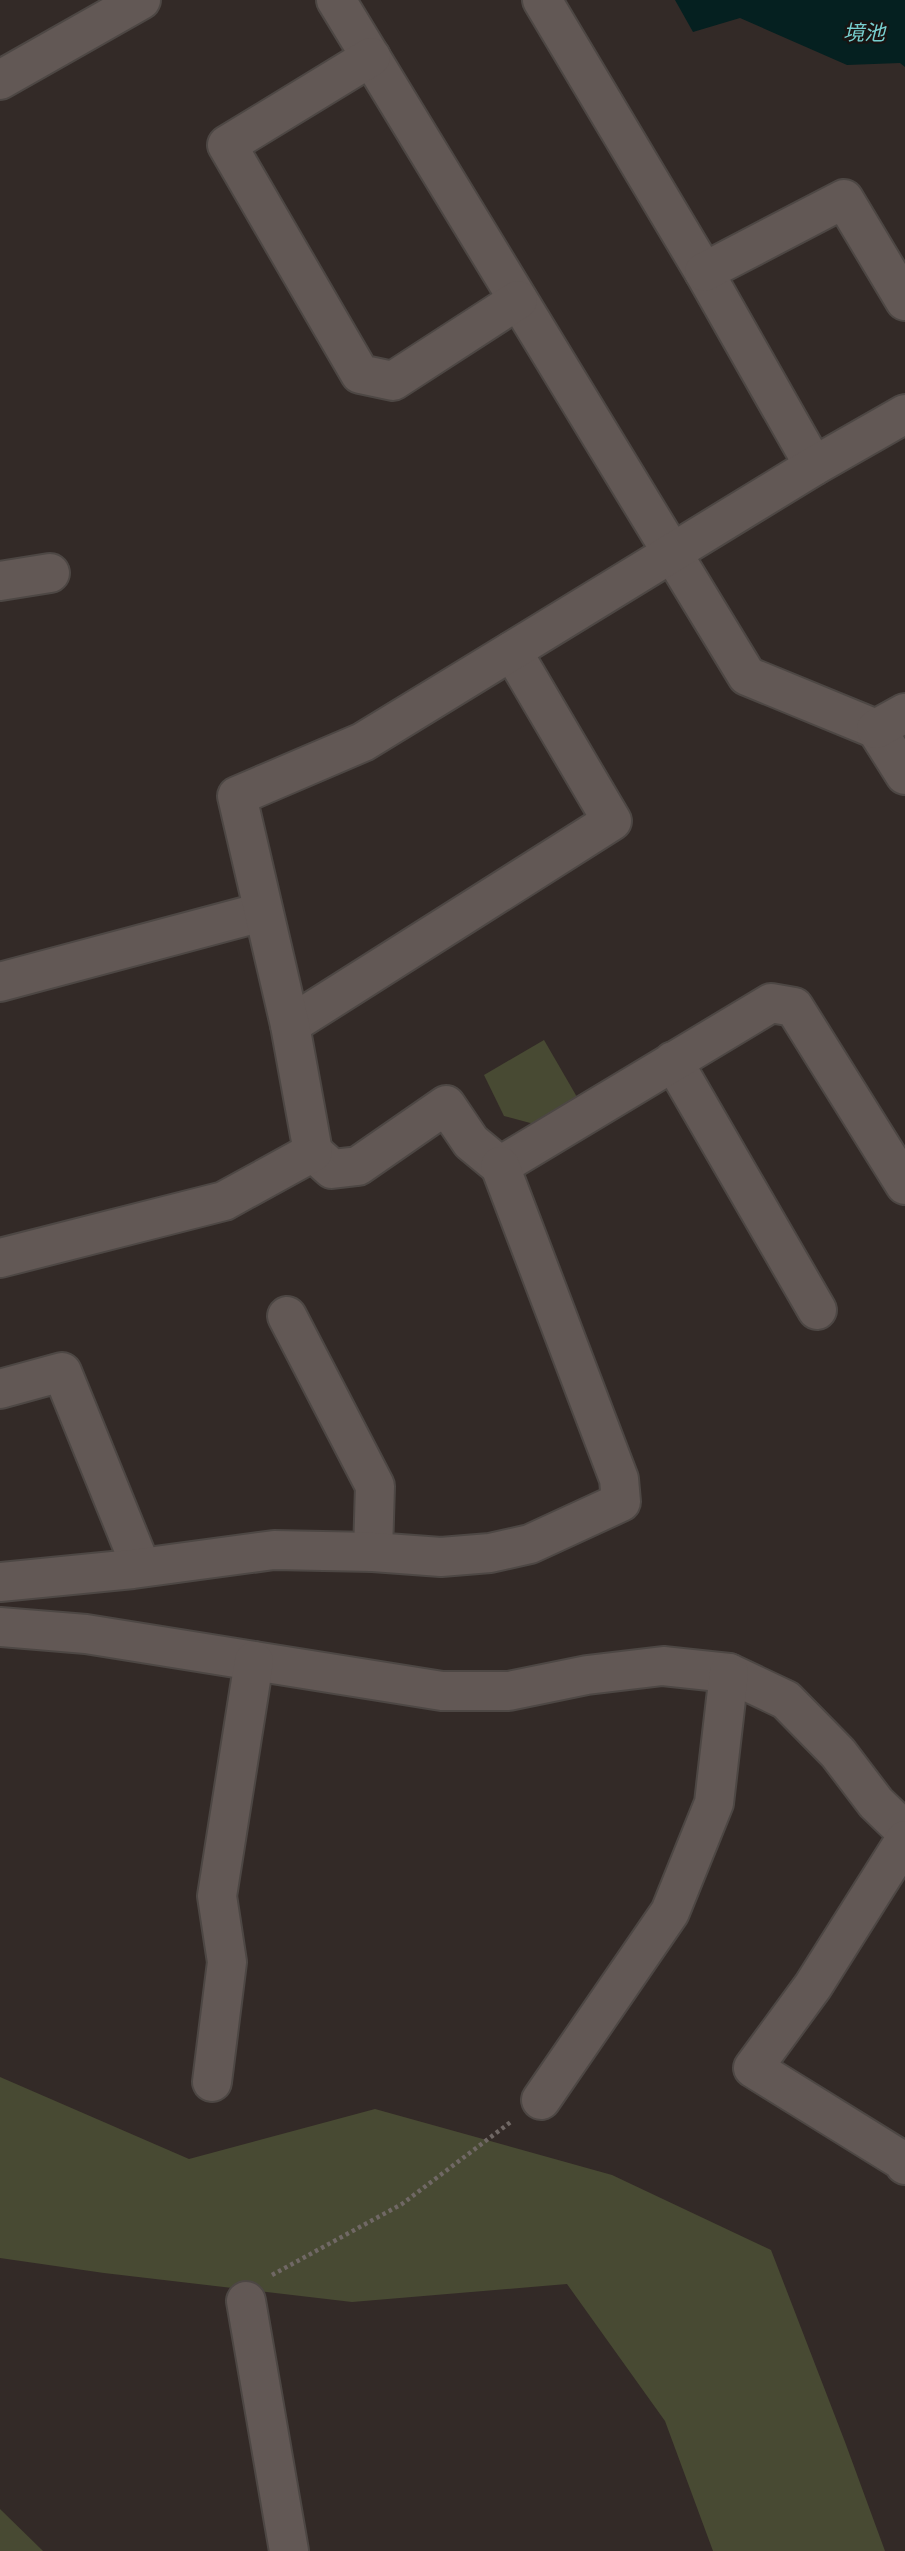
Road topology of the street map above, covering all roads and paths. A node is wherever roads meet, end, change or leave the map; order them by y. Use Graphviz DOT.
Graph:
graph roads {
  1 [pos="141,0"];
  2 [pos="336,0"];
  3 [pos="542,0"];
  4 [pos="371,57"];
  5 [pos="0,80"];
  6 [pos="705,272"];
  7 [pos="518,300"];
  8 [pos="905,301"];
  9 [pos="905,414"];
  10 [pos="814,467"];
  11 [pos="673,554"];
  12 [pos="50,573"];
  13 [pos="0,581"];
  14 [pos="512,651"];
  15 [pos="891,721"];
  16 [pos="905,775"];
  17 [pos="262,912"];
  18 [pos="0,982"];
  19 [pos="290,1025"];
  20 [pos="673,1061"];
  21 [pos="313,1152"];
  22 [pos="500,1166"];
  23 [pos="905,1185"];
  24 [pos="0,1258"];
  25 [pos="817,1310"];
  26 [pos="287,1316"];
  27 [pos="0,1389"];
  28 [pos="373,1552"];
  29 [pos="141,1567"];
  30 [pos="0,1582"];
  31 [pos="0,1627"];
  32 [pos="254,1661"];
  33 [pos="729,1673"];
  34 [pos="905,1831"];
  35 [pos="905,1840"];
  36 [pos="212,2082"];
  37 [pos="541,2100"];
  38 [pos="905,2165"];
  39 [pos="246,2301"];
  40 [pos="289,2551"];
  1 -- 5 [label="street"];
  2 -- 4 [label="street"];
  3 -- 6 [label="street"];
  4 -- 7 [label="street"];
  4 -- 7 [label="street"];
  6 -- 8 [label="street"];
  6 -- 10 [label="street"];
  7 -- 11 [label="street"];
  9 -- 10 [label="street"];
  10 -- 11 [label="street"];
  11 -- 14 [label="street"];
  11 -- 15 [label="street"];
  12 -- 13 [label="street"];
  14 -- 17 [label="street"];
  14 -- 19 [label="street"];
  15 -- 16 [label="street"];
  17 -- 18 [label="street"];
  17 -- 19 [label="street"];
  19 -- 21 [label="street"];
  20 -- 22 [label="street"];
  20 -- 23 [label="street"];
  20 -- 25 [label="street"];
  21 -- 22 [label="street"];
  21 -- 24 [label="street"];
  22 -- 28 [label="street"];
  26 -- 28 [label="street"];
  27 -- 29 [label="street"];
  28 -- 29 [label="street"];
  29 -- 30 [label="street"];
  31 -- 32 [label="street"];
  32 -- 33 [label="street"];
  32 -- 36 [label="street"];
  33 -- 34 [label="street"];
  33 -- 37 [label="street"];
  35 -- 38 [label="street"];
  37 -- 39 [label="path"];
  39 -- 40 [label="street"];
}
